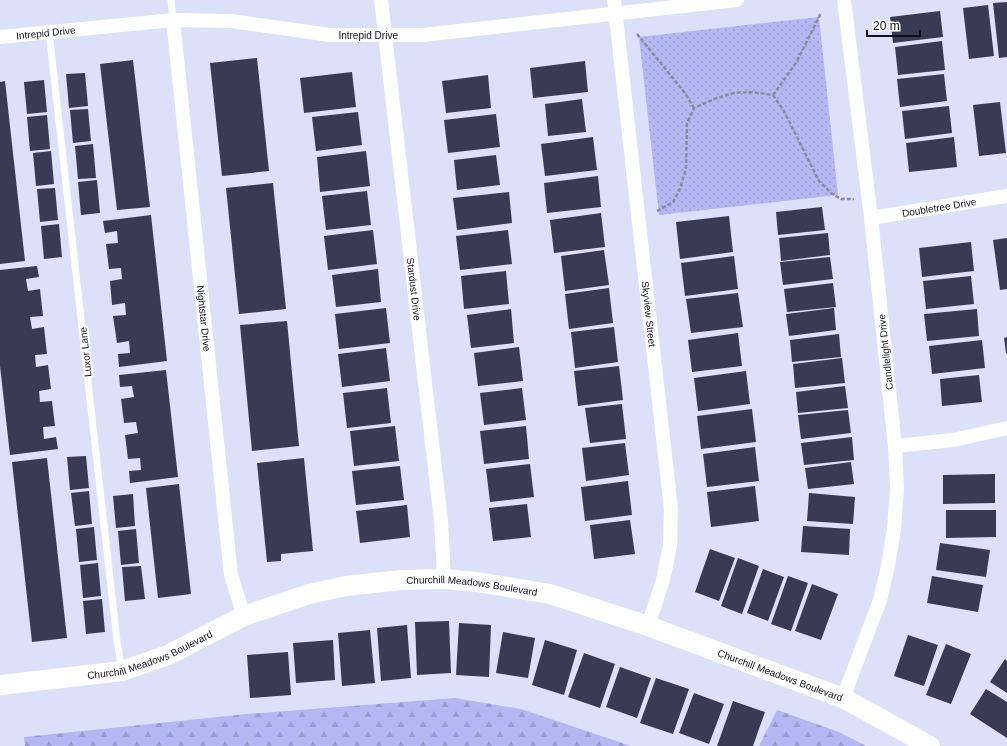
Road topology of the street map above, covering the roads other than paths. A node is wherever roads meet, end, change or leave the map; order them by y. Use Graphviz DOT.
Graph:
graph roads {
  1 [pos="171,0"];
  2 [pos="381,0"];
  3 [pos="737,0"];
  4 [pos="844,0"];
  5 [pos="615,7"];
  6 [pos="173,20"];
  7 [pos="49,32"];
  8 [pos="385,36"];
  9 [pos="0,37"];
  10 [pos="1007,196"];
  11 [pos="870,218"];
  12 [pos="1007,428"];
  13 [pos="895,446"];
  14 [pos="444,579"];
  15 [pos="244,616"];
  16 [pos="648,626"];
  17 [pos="122,671"];
  18 [pos="0,685"];
  19 [pos="843,698"];
  20 [pos="930,746"];
  1 -- 6 [label="lane"];
  2 -- 8 [label="street, Stardust Drive"];
  3 -- 5 [label="street, Intrepid Drive"];
  4 -- 11 [label="street, Candlelight Drive"];
  5 -- 8 [label="street, Intrepid Drive"];
  5 -- 16 [label="street, Skyview Street"];
  6 -- 7 [label="street, Intrepid Drive"];
  6 -- 8 [label="street, Intrepid Drive"];
  6 -- 15 [label="street, Nightstar Drive"];
  7 -- 9 [label="street, Intrepid Drive"];
  7 -- 17 [label="lane, Luxor Lane"];
  8 -- 14 [label="street, Stardust Drive"];
  10 -- 11 [label="street, Doubletree Drive"];
  11 -- 13 [label="street, Candlelight Drive"];
  12 -- 13 [label="street"];
  13 -- 19 [label="street, Candlelight Drive"];
  14 -- 15 [label="street, Churchill Meadows Boulevard"];
  14 -- 16 [label="street, Churchill Meadows Boulevard"];
  15 -- 17 [label="street, Churchill Meadows Boulevard"];
  16 -- 19 [label="street, Churchill Meadows Boulevard"];
  17 -- 18 [label="street, Churchill Meadows Boulevard"];
  19 -- 20 [label="street, Churchill Meadows Boulevard"];
}
